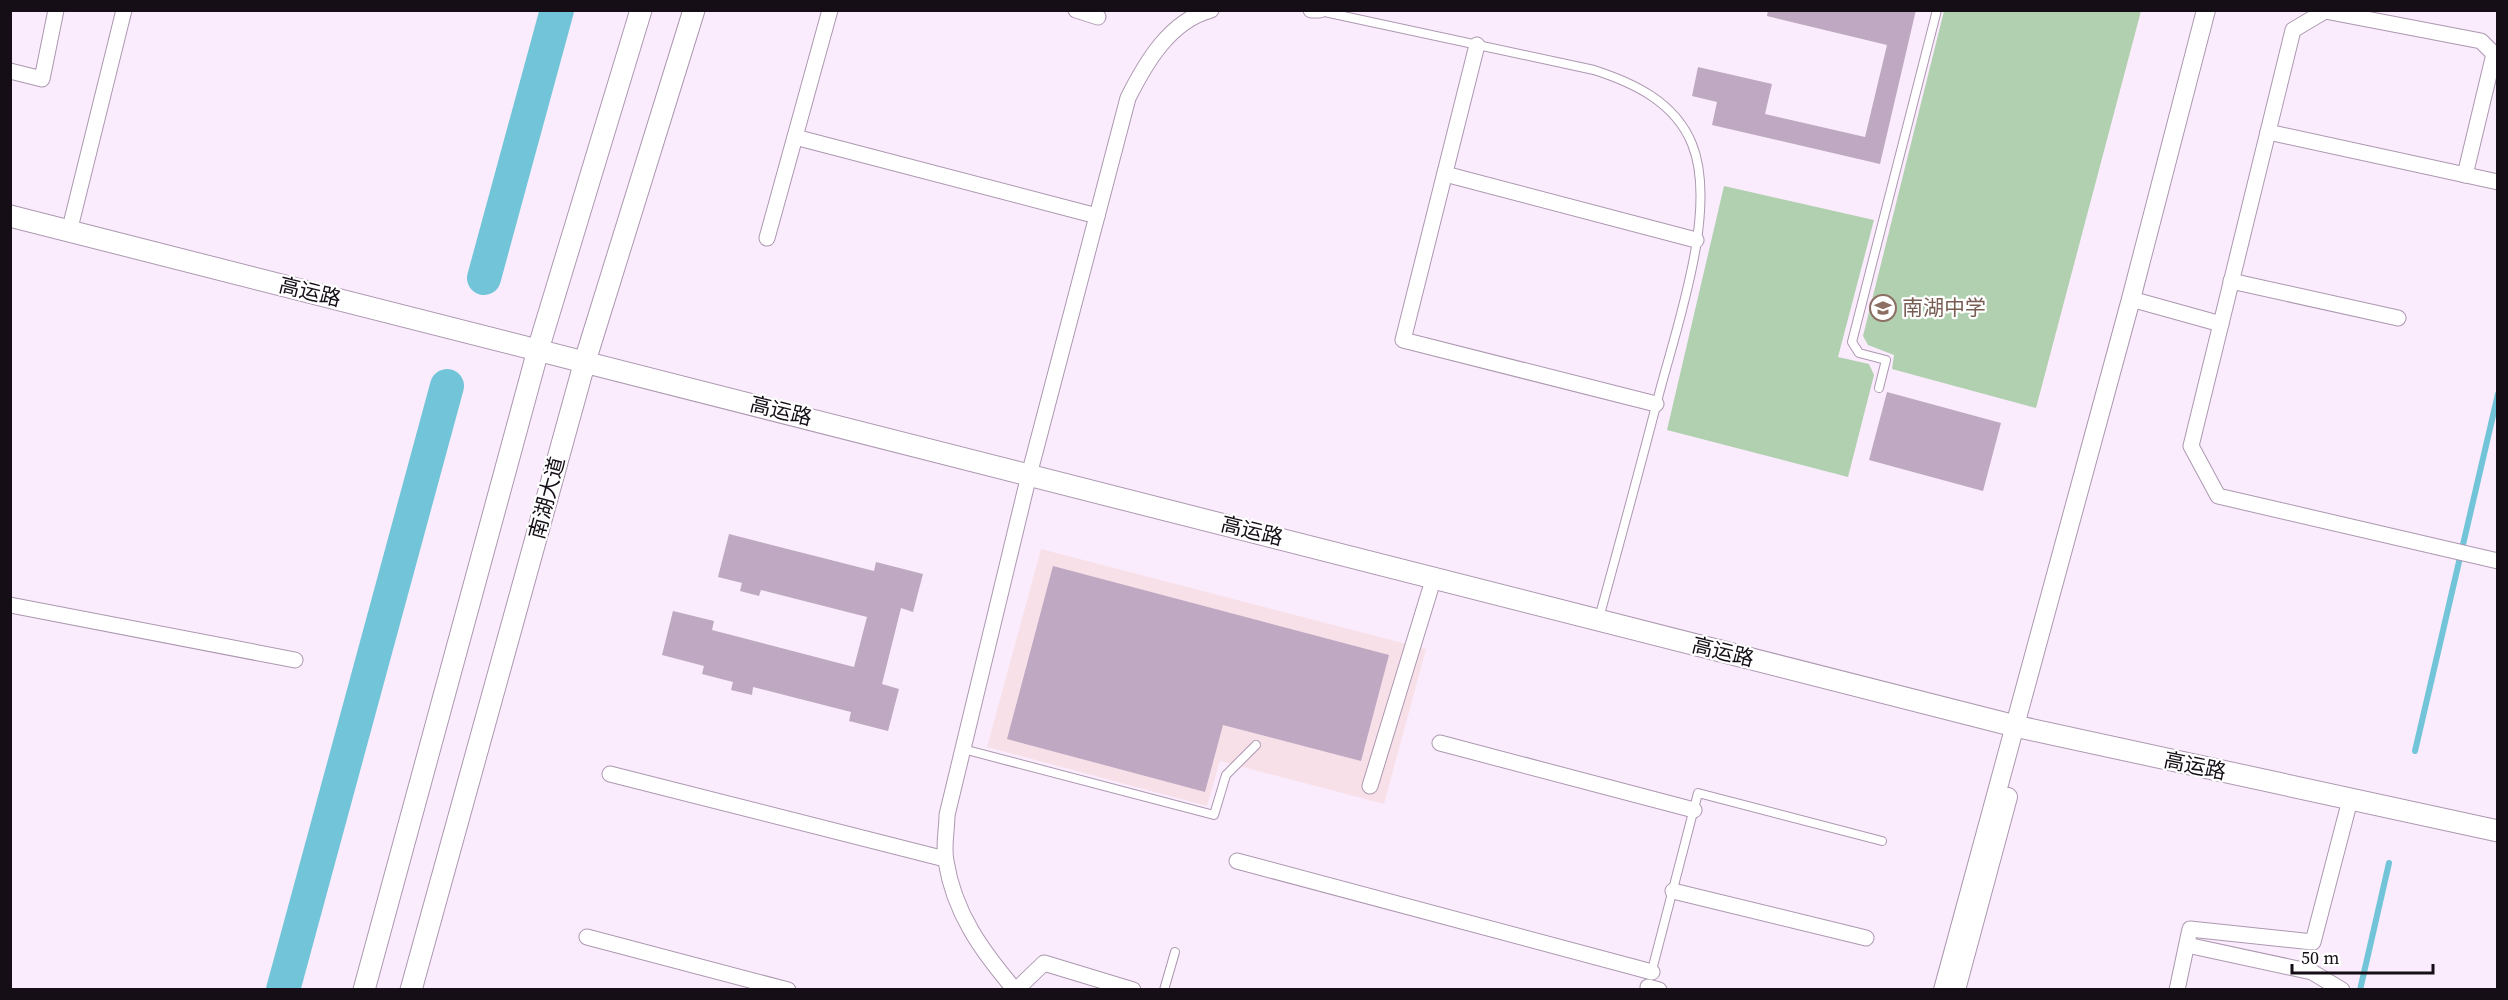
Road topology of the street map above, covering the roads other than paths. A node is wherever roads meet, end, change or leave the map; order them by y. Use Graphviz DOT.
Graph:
graph roads {
  1 [pos="56,10"];
  2 [pos="124,10"];
  3 [pos="641,10"];
  4 [pos="694,10"];
  5 [pos="830,10"];
  6 [pos="1076,10"];
  7 [pos="1211,10"];
  8 [pos="1937,10"];
  9 [pos="2206,10"];
  10 [pos="2216,10"];
  11 [pos="1317,11"];
  12 [pos="1098,17"];
  13 [pos="1477,45"];
  14 [pos="10,71"];
  15 [pos="2268,132"];
  16 [pos="795,137"];
  17 [pos="1445,174"];
  18 [pos="2465,175"];
  19 [pos="2498,182"];
  20 [pos="10,210"];
  21 [pos="10,216"];
  22 [pos="1097,216"];
  23 [pos="70,229"];
  24 [pos="767,238"];
  25 [pos="1696,240"];
  26 [pos="2231,281"];
  27 [pos="2135,300"];
  28 [pos="2398,318"];
  29 [pos="2221,324"];
  30 [pos="539,346"];
  31 [pos="586,358"];
  32 [pos="1879,388"];
  33 [pos="1656,404"];
  34 [pos="1030,472"];
  35 [pos="2490,559"];
  36 [pos="1434,578"];
  37 [pos="10,604"];
  38 [pos="1600,617"];
  39 [pos="295,660"];
  40 [pos="2022,723"];
  41 [pos="1440,743"];
  42 [pos="1256,745"];
  43 [pos="963,749"];
  44 [pos="610,774"];
  45 [pos="1370,786"];
  46 [pos="2350,800"];
  47 [pos="1694,810"];
  48 [pos="2498,825"];
  49 [pos="2498,831"];
  50 [pos="1882,841"];
  51 [pos="945,859"];
  52 [pos="1237,861"];
  53 [pos="1673,891"];
  54 [pos="587,937"];
  55 [pos="1866,938"];
  56 [pos="2187,945"];
  57 [pos="1175,952"];
  58 [pos="1652,984"];
  59 [pos="2336,986"];
  60 [pos="364,990"];
  61 [pos="411,990"];
  62 [pos="788,990"];
  63 [pos="1015,990"];
  64 [pos="1133,990"];
  65 [pos="1164,990"];
  66 [pos="1943,990"];
  67 [pos="1956,990"];
  68 [pos="2177,990"];
  1 -- 14 [label="street"];
  2 -- 23 [label="street"];
  3 -- 30 [label="main road"];
  4 -- 31 [label="main road, 南湖大道"];
  5 -- 16 [label="street"];
  6 -- 12 [label="street"];
  7 -- 22 [label="street"];
  8 -- 32 [label="lane"];
  9 -- 27 [label="street"];
  10 -- 27 [label="street"];
  11 -- 13 [label="lane"];
  13 -- 17 [label="street"];
  13 -- 25 [label="lane"];
  15 -- 18 [label="street"];
  15 -- 18 [label="street"];
  15 -- 26 [label="street"];
  16 -- 22 [label="street"];
  16 -- 24 [label="street"];
  17 -- 25 [label="street"];
  17 -- 33 [label="street"];
  18 -- 19 [label="street"];
  20 -- 23 [label="main road, 高运路"];
  21 -- 23 [label="main road, 高运路"];
  22 -- 34 [label="street"];
  23 -- 30 [label="main road, 高运路"];
  25 -- 33 [label="lane"];
  26 -- 28 [label="street"];
  26 -- 29 [label="street"];
  27 -- 29 [label="street"];
  27 -- 40 [label="street"];
  29 -- 35 [label="street"];
  30 -- 31 [label="main road, 高运路"];
  30 -- 60 [label="main road"];
  31 -- 34 [label="main road, 高运路"];
  31 -- 61 [label="main road, 南湖大道"];
  33 -- 38 [label="lane"];
  34 -- 36 [label="main road, 高运路"];
  34 -- 38 [label="main road, 高运路"];
  34 -- 43 [label="street"];
  36 -- 38 [label="main road, 高运路"];
  36 -- 45 [label="street"];
  37 -- 39 [label="street"];
  38 -- 40 [label="main road, 高运路"];
  40 -- 46 [label="main road, 高运路"];
  40 -- 48 [label="main road, 高运路"];
  40 -- 66 [label="street"];
  40 -- 67 [label="street"];
  41 -- 47 [label="street"];
  42 -- 43 [label="lane"];
  43 -- 51 [label="street"];
  44 -- 51 [label="street"];
  46 -- 49 [label="main road, 高运路"];
  46 -- 56 [label="street"];
  47 -- 50 [label="lane"];
  47 -- 53 [label="lane"];
  51 -- 63 [label="street"];
  52 -- 58 [label="street"];
  53 -- 55 [label="street"];
  53 -- 58 [label="lane"];
  54 -- 62 [label="street"];
  56 -- 59 [label="street"];
  56 -- 68 [label="street"];
  57 -- 65 [label="lane"];
  63 -- 64 [label="street"];
}
